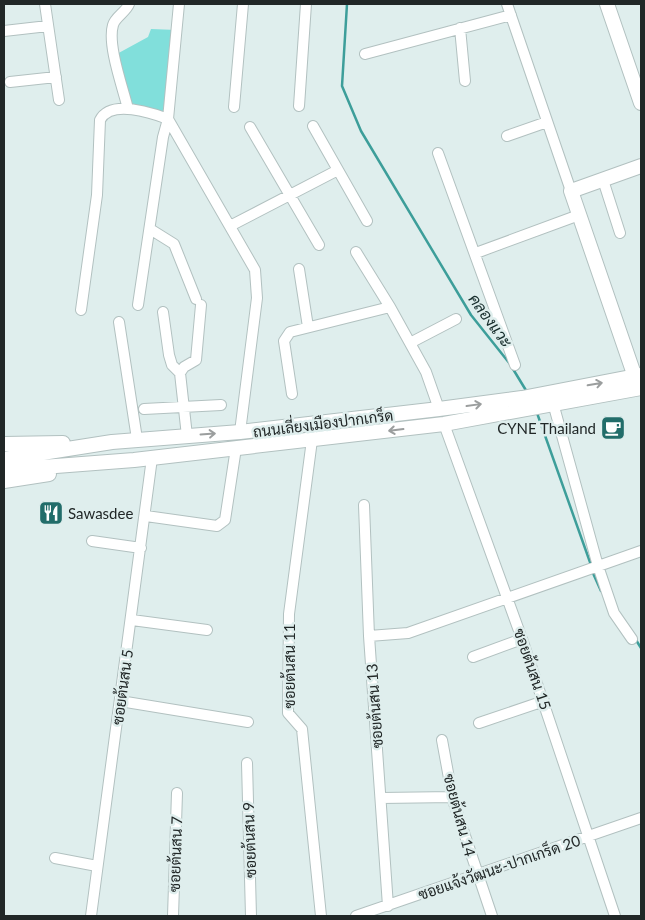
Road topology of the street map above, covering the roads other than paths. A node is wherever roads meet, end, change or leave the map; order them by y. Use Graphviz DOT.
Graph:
graph roads {
  1 [pos="45,4"];
  2 [pos="129,4"];
  3 [pos="179,4"];
  4 [pos="243,4"];
  5 [pos="306,4"];
  6 [pos="507,4"];
  7 [pos="607,4"];
  8 [pos="511,15"];
  9 [pos="48,26"];
  10 [pos="460,28"];
  11 [pos="4,31"];
  12 [pos="365,54"];
  13 [pos="56,77"];
  14 [pos="10,82"];
  15 [pos="464,82"];
  16 [pos="59,100"];
  17 [pos="641,103"];
  18 [pos="299,106"];
  19 [pos="234,107"];
  20 [pos="128,109"];
  21 [pos="168,119"];
  22 [pos="547,122"];
  23 [pos="312,126"];
  24 [pos="250,127"];
  25 [pos="507,136"];
  26 [pos="438,154"];
  27 [pos="641,166"];
  28 [pos="338,170"];
  29 [pos="603,180"];
  30 [pos="571,191"];
  31 [pos="290,195"];
  32 [pos="579,215"];
  33 [pos="367,221"];
  34 [pos="230,226"];
  35 [pos="150,229"];
  36 [pos="620,233"];
  37 [pos="319,245"];
  38 [pos="356,252"];
  39 [pos="476,253"];
  40 [pos="299,269"];
  41 [pos="138,305"];
  42 [pos="390,307"];
  43 [pos="82,310"];
  44 [pos="163,312"];
  45 [pos="456,319"];
  46 [pos="119,322"];
  47 [pos="308,326"];
  48 [pos="410,343"];
  49 [pos="515,365"];
  50 [pos="180,373"];
  51 [pos="639,385"];
  52 [pos="292,394"];
  53 [pos="551,399"];
  54 [pos="524,404"];
  55 [pos="220,405"];
  56 [pos="183,407"];
  57 [pos="144,409"];
  58 [pos="439,409"];
  59 [pos="444,424"];
  60 [pos="240,432"];
  61 [pos="187,436"];
  62 [pos="138,439"];
  63 [pos="312,440"];
  64 [pos="112,442"];
  65 [pos="4,444"];
  66 [pos="236,448"];
  67 [pos="152,458"];
  68 [pos="4,459"];
  69 [pos="134,460"];
  70 [pos="4,470"];
  71 [pos="4,482"];
  72 [pos="364,505"];
  73 [pos="146,516"];
  74 [pos="92,541"];
  75 [pos="142,548"];
  76 [pos="641,551"];
  77 [pos="597,567"];
  78 [pos="508,598"];
  79 [pos="132,620"];
  80 [pos="207,630"];
  81 [pos="369,636"];
  82 [pos="522,639"];
  83 [pos="632,640"];
  84 [pos="474,657"];
  85 [pos="120,701"];
  86 [pos="544,701"];
  87 [pos="248,722"];
  88 [pos="479,723"];
  89 [pos="442,740"];
  90 [pos="247,763"];
  91 [pos="178,792"];
  92 [pos="453,797"];
  93 [pos="381,798"];
  94 [pos="641,819"];
  95 [pos="588,837"];
  96 [pos="55,858"];
  97 [pos="97,866"];
  98 [pos="477,873"];
  99 [pos="388,906"];
  100 [pos="91,916"];
  101 [pos="173,916"];
  102 [pos="252,916"];
  103 [pos="321,916"];
  104 [pos="356,916"];
  105 [pos="492,916"];
  106 [pos="615,916"];
  1 -- 9 [label="street"];
  2 -- 20 [label="street"];
  3 -- 21 [label="street"];
  4 -- 19 [label="street"];
  5 -- 18 [label="street"];
  6 -- 8 [label="street"];
  7 -- 17 [label="main road"];
  8 -- 10 [label="street"];
  8 -- 22 [label="street"];
  9 -- 11 [label="street"];
  9 -- 13 [label="street"];
  10 -- 12 [label="street"];
  10 -- 15 [label="street"];
  13 -- 14 [label="street"];
  13 -- 16 [label="street"];
  20 -- 21 [label="street"];
  20 -- 43 [label="street"];
  21 -- 34 [label="street"];
  21 -- 35 [label="street"];
  22 -- 25 [label="street"];
  22 -- 30 [label="street"];
  23 -- 28 [label="street"];
  24 -- 31 [label="street"];
  26 -- 39 [label="street"];
  27 -- 29 [label="main road"];
  28 -- 31 [label="street"];
  28 -- 33 [label="street"];
  29 -- 30 [label="main road"];
  29 -- 36 [label="street"];
  30 -- 32 [label="main road"];
  31 -- 34 [label="street"];
  31 -- 37 [label="street"];
  32 -- 39 [label="street"];
  32 -- 51 [label="main road"];
  34 -- 60 [label="street"];
  35 -- 41 [label="street"];
  35 -- 50 [label="street"];
  38 -- 42 [label="street"];
  39 -- 49 [label="street"];
  40 -- 47 [label="street"];
  42 -- 47 [label="street"];
  42 -- 48 [label="street"];
  44 -- 50 [label="street"];
  45 -- 48 [label="street"];
  46 -- 62 [label="street"];
  47 -- 52 [label="street"];
  48 -- 58 [label="street"];
  50 -- 56 [label="street"];
  51 -- 53 [label="main road, ถนนเลี่ยงเมืองปากเกร็ด"];
  53 -- 54 [label="main road, ถนนเลี่ยงเมืองปากเกร็ด"];
  53 -- 77 [label="street"];
  58 -- 54 [label="main road, ถนนเลี่ยงเมืองปากเกร็ด, one-way"];
  54 -- 59 [label="main road, ถนนเลี่ยงเมืองปากเกร็ด"];
  55 -- 56 [label="street"];
  56 -- 57 [label="street"];
  56 -- 61 [label="street"];
  58 -- 60 [label="main road, ถนนเลี่ยงเมืองปากเกร็ด"];
  59 -- 63 [label="main road, ถนนเลี่ยงเมืองปากเกร็ด, one-way"];
  59 -- 78 [label="street, ซอยต้นสน 15"];
  61 -- 60 [label="main road, ถนนเลี่ยงเมืองปากเกร็ด, one-way"];
  61 -- 62 [label="main road, ถนนเลี่ยงเมืองปากเกร็ด"];
  62 -- 64 [label="main road, ถนนเลี่ยงเมืองปากเกร็ด"];
  63 -- 66 [label="main road, ถนนเลี่ยงเมืองปากเกร็ด"];
  63 -- 103 [label="street, ซอยต้นสน 11"];
  64 -- 65 [label="main road"];
  64 -- 68 [label="main road, ถนนเลี่ยงเมืองปากเกร็ด"];
  66 -- 67 [label="main road, ถนนเลี่ยงเมืองปากเกร็ด"];
  66 -- 73 [label="street"];
  67 -- 69 [label="main road, ถนนเลี่ยงเมืองปากเกร็ด"];
  67 -- 73 [label="street, ซอยต้นสน 5"];
  69 -- 70 [label="main road, ถนนเลี่ยงเมืองปากเกร็ด"];
  69 -- 71 [label="main road"];
  72 -- 81 [label="street, ซอยต้นสน 13"];
  73 -- 75 [label="street, ซอยต้นสน 5"];
  74 -- 75 [label="street"];
  75 -- 79 [label="street, ซอยต้นสน 5"];
  76 -- 77 [label="street"];
  77 -- 78 [label="street"];
  77 -- 83 [label="street"];
  78 -- 81 [label="street"];
  78 -- 82 [label="street, ซอยต้นสน 15"];
  79 -- 80 [label="street"];
  79 -- 85 [label="street, ซอยต้นสน 5"];
  81 -- 93 [label="street, ซอยต้นสน 13"];
  82 -- 84 [label="street"];
  82 -- 86 [label="street, ซอยต้นสน 15"];
  85 -- 87 [label="street"];
  85 -- 97 [label="street, ซอยต้นสน 5"];
  86 -- 88 [label="street"];
  86 -- 95 [label="street, ซอยต้นสน 15"];
  89 -- 92 [label="street, ซอยต้นสน 14"];
  90 -- 102 [label="street, ซอยต้นสน 9"];
  91 -- 101 [label="street, ซอยต้นสน 7"];
  92 -- 93 [label="street"];
  92 -- 98 [label="street, ซอยต้นสน 14"];
  93 -- 99 [label="street, ซอยต้นสน 13"];
  94 -- 95 [label="street, ซอยแจ้งวัฒนะ-ปากเกร็ด 20"];
  95 -- 98 [label="street, ซอยแจ้งวัฒนะ-ปากเกร็ด 20"];
  95 -- 106 [label="street, ซอยต้นสน 15"];
  96 -- 97 [label="street"];
  97 -- 100 [label="street, ซอยต้นสน 5"];
  98 -- 99 [label="street, ซอยแจ้งวัฒนะ-ปากเกร็ด 20"];
  98 -- 105 [label="street, ซอยต้นสน 14"];
  99 -- 104 [label="street, ซอยแจ้งวัฒนะ-ปากเกร็ด 20"];
}
